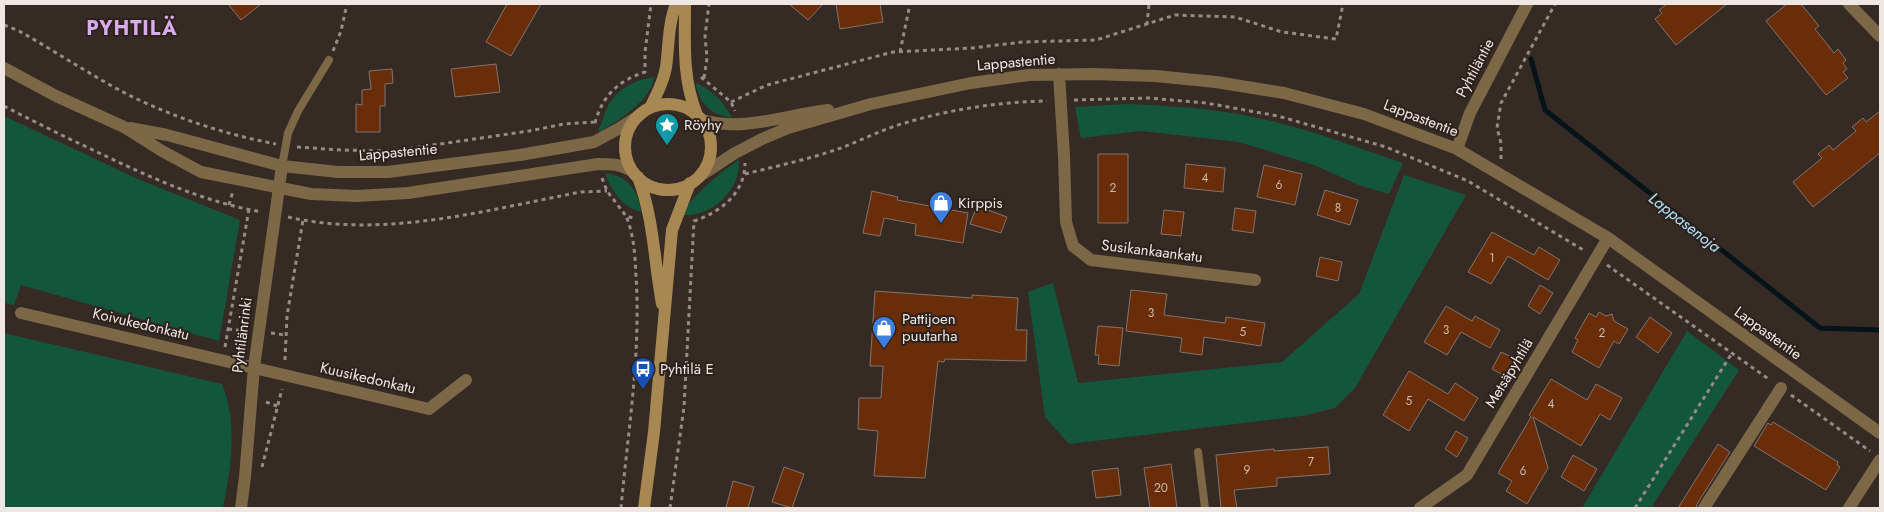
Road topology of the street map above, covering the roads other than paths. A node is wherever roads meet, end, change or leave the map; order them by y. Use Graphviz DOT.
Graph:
graph roads {
  1 [pos="676,4"];
  2 [pos="685,4"];
  3 [pos="1527,4"];
  4 [pos="1849,4"];
  5 [pos="1880,36"];
  6 [pos="329,60"];
  7 [pos="4,68"];
  8 [pos="1059,74"];
  9 [pos="870,104"];
  10 [pos="645,111"];
  11 [pos="699,117"];
  12 [pos="124,127"];
  13 [pos="1457,149"];
  14 [pos="282,166"];
  15 [pos="636,174"];
  16 [pos="695,179"];
  17 [pos="279,188"];
  18 [pos="1608,238"];
  19 [pos="1255,280"];
  20 [pos="21,313"];
  21 [pos="663,314"];
  22 [pos="254,367"];
  23 [pos="466,380"];
  24 [pos="1781,388"];
  25 [pos="1880,433"];
  26 [pos="1198,452"];
  27 [pos="1876,456"];
  28 [pos="241,508"];
  29 [pos="644,508"];
  30 [pos="1205,508"];
  31 [pos="1420,508"];
  32 [pos="1704,508"];
  33 [pos="1849,508"];
  1 -- 10 [label="street"];
  2 -- 11 [label="street"];
  3 -- 13 [label="street, Pyhtiläntie"];
  4 -- 5 [label="street"];
  6 -- 14 [label="lane"];
  7 -- 12 [label="street, Lappastentie"];
  8 -- 9 [label="street, Lappastentie"];
  8 -- 13 [label="street, Lappastentie"];
  8 -- 19 [label="street, Susikankaankatu"];
  9 -- 11 [label="street, Lappastentie"];
  9 -- 16 [label="street, Lappastentie"];
  10 -- 11 [label="street"];
  10 -- 14 [label="street, Lappastentie"];
  10 -- 15 [label="street"];
  11 -- 16 [label="street"];
  12 -- 14 [label="street, Lappastentie"];
  12 -- 17 [label="street, Lappastentie"];
  13 -- 18 [label="street, Lappastentie"];
  14 -- 17 [label="street, Pyhtilänrinki"];
  15 -- 16 [label="street"];
  15 -- 17 [label="street, Lappastentie"];
  15 -- 21 [label="street"];
  16 -- 21 [label="street"];
  17 -- 22 [label="street, Pyhtilänrinki"];
  18 -- 25 [label="street, Lappastentie"];
  18 -- 31 [label="street, Metsäpyhtilä"];
  20 -- 22 [label="street, Koivukedonkatu"];
  21 -- 29 [label="street"];
  22 -- 23 [label="street, Kuusikedonkatu"];
  22 -- 28 [label="street, Pyhtilänrinki"];
  24 -- 32 [label="street"];
  26 -- 30 [label="lane"];
  27 -- 33 [label="street"];
}
